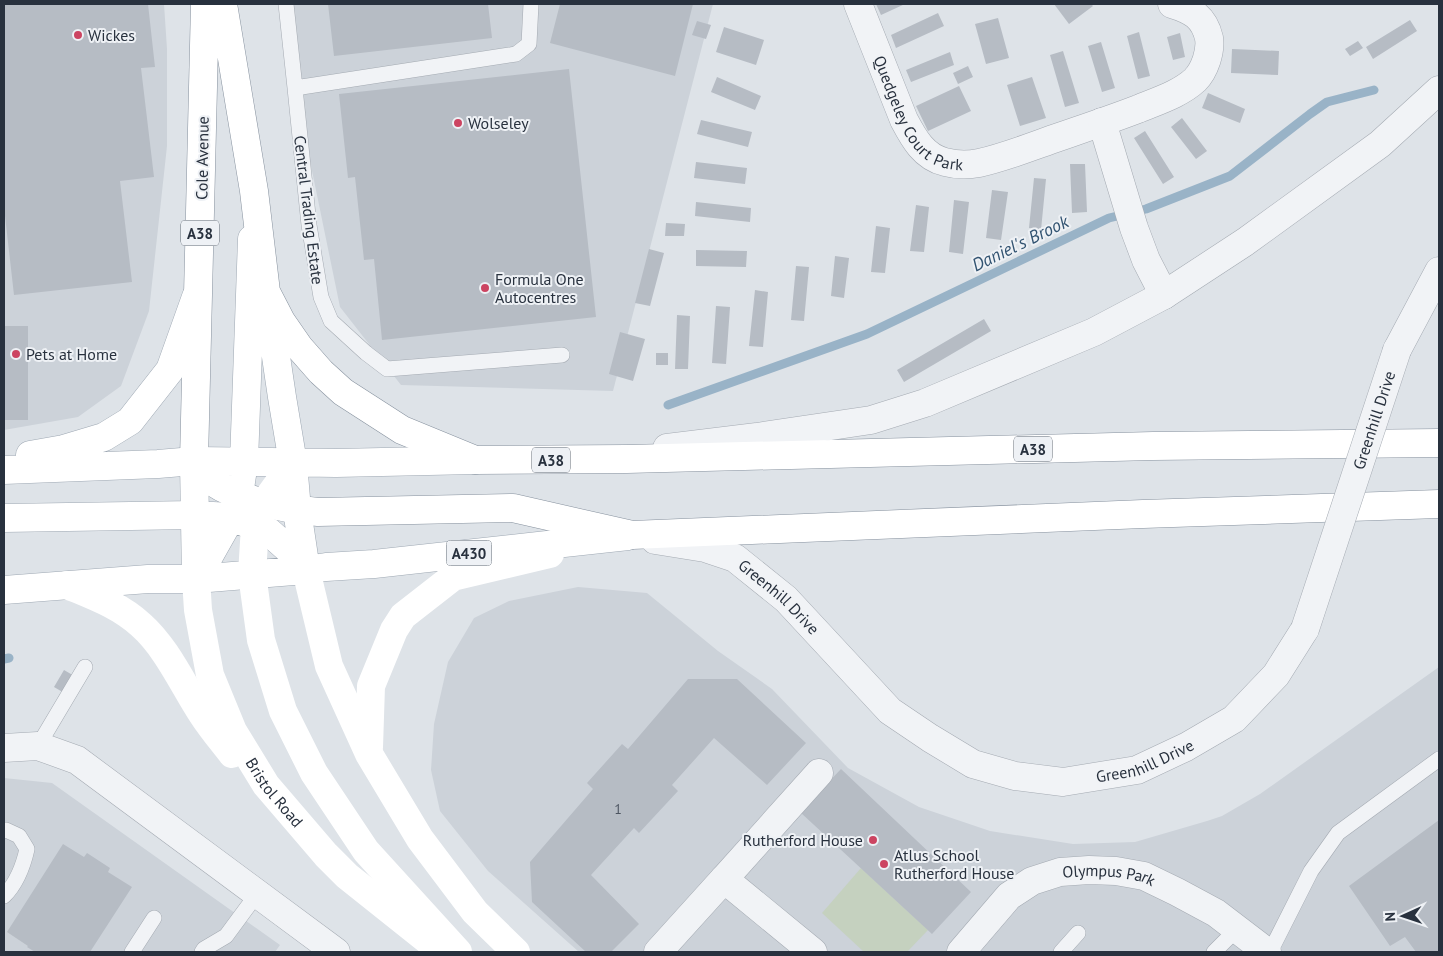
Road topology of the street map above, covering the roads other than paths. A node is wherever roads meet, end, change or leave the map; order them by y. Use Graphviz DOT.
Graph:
graph roads {
  1 [pos="205,4"];
  2 [pos="224,4"];
  3 [pos="286,4"];
  4 [pos="531,4"];
  5 [pos="858,4"];
  6 [pos="1172,4"];
  7 [pos="295,88"];
  8 [pos="1439,90"];
  9 [pos="1102,122"];
  10 [pos="254,191"];
  11 [pos="1439,271"];
  12 [pos="198,289"];
  13 [pos="266,292"];
  14 [pos="1164,295"];
  15 [pos="562,356"];
  16 [pos="1439,444"];
  17 [pos="4,460"];
  18 [pos="475,460"];
  19 [pos="627,460"];
  20 [pos="194,461"];
  21 [pos="244,462"];
  22 [pos="293,463"];
  23 [pos="4,470"];
  24 [pos="1439,504"];
  25 [pos="247,510"];
  26 [pos="297,510"];
  27 [pos="194,515"];
  28 [pos="4,518"];
  29 [pos="632,535"];
  30 [pos="306,570"];
  31 [pos="252,574"];
  32 [pos="196,579"];
  33 [pos="66,585"];
  34 [pos="4,590"];
  35 [pos="85,667"];
  36 [pos="38,746"];
  37 [pos="4,748"];
  38 [pos="369,754"];
  39 [pos="1439,760"];
  40 [pos="819,773"];
  41 [pos="4,831"];
  42 [pos="326,855"];
  43 [pos="724,878"];
  44 [pos="257,894"];
  45 [pos="4,896"];
  46 [pos="154,918"];
  47 [pos="1237,929"];
  48 [pos="1078,933"];
  49 [pos="132,952"];
  50 [pos="202,952"];
  51 [pos="336,952"];
  52 [pos="442,952"];
  53 [pos="458,952"];
  54 [pos="516,952"];
  55 [pos="658,952"];
  56 [pos="813,952"];
  57 [pos="962,952"];
  58 [pos="1061,952"];
  59 [pos="1214,952"];
  60 [pos="1268,952"];
  1 -- 12 [label="main road, Cole Avenue / A38"];
  2 -- 10 [label="main road, A38"];
  3 -- 7 [label="lane, Central Trading Estate"];
  4 -- 7 [label="lane"];
  5 -- 9 [label="street, Quedgeley Court Park"];
  6 -- 9 [label="street, Quedgeley Court Park"];
  7 -- 15 [label="lane, Central Trading Estate"];
  8 -- 14 [label="street"];
  9 -- 14 [label="street"];
  10 -- 13 [label="main road, A38"];
  10 -- 21 [label="main road"];
  11 -- 29 [label="street, Greenhill Drive, bridge"];
  12 -- 17 [label="main road"];
  12 -- 20 [label="main road, Cole Avenue / A38"];
  13 -- 18 [label="main road, A38"];
  13 -- 22 [label="main road, A38"];
  14 -- 19 [label="street"];
  16 -- 19 [label="main road, A38"];
  18 -- 19 [label="main road, A38"];
  18 -- 22 [label="main road"];
  20 -- 21 [label="main road"];
  20 -- 23 [label="main road"];
  20 -- 25 [label="main road"];
  20 -- 27 [label="main road, Cole Avenue"];
  21 -- 22 [label="main road"];
  21 -- 25 [label="main road"];
  22 -- 25 [label="main road"];
  22 -- 26 [label="main road"];
  24 -- 29 [label="main road"];
  25 -- 26 [label="main road"];
  25 -- 27 [label="main road"];
  25 -- 30 [label="main road"];
  25 -- 31 [label="main road"];
  25 -- 32 [label="main road"];
  26 -- 29 [label="main road"];
  26 -- 30 [label="main road"];
  27 -- 28 [label="main road"];
  27 -- 32 [label="main road, Bristol Road"];
  29 -- 30 [label="main road, A430"];
  29 -- 38 [label="main road"];
  30 -- 31 [label="main road, A430"];
  30 -- 38 [label="main road"];
  31 -- 32 [label="main road, A430"];
  31 -- 53 [label="main road"];
  32 -- 33 [label="main road, A430"];
  32 -- 42 [label="main road, Bristol Road"];
  33 -- 34 [label="main road, A430"];
  33 -- 42 [label="main road"];
  35 -- 36 [label="lane"];
  36 -- 37 [label="street"];
  36 -- 44 [label="street"];
  38 -- 54 [label="main road"];
  39 -- 60 [label="lane"];
  40 -- 43 [label="street"];
  41 -- 45 [label="lane"];
  42 -- 52 [label="main road, Bristol Road"];
  43 -- 55 [label="street"];
  43 -- 56 [label="street"];
  44 -- 50 [label="lane"];
  44 -- 51 [label="street"];
  46 -- 49 [label="lane"];
  47 -- 57 [label="street, Olympus Park"];
  47 -- 59 [label="lane"];
  47 -- 60 [label="street, Olympus Park"];
  48 -- 58 [label="lane"];
}
